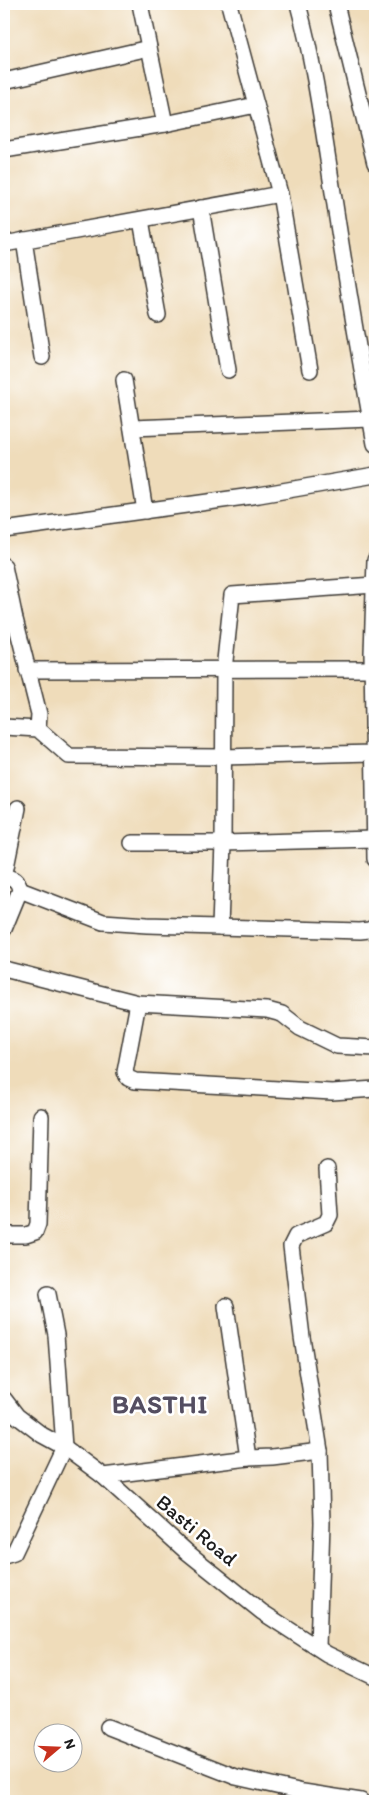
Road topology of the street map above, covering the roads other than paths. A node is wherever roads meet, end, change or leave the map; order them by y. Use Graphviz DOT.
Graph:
graph roads {
  1 [pos="140,4"];
  2 [pos="229,4"];
  3 [pos="298,4"];
  4 [pos="336,4"];
  5 [pos="149,48"];
  6 [pos="4,80"];
  7 [pos="256,105"];
  8 [pos="165,124"];
  9 [pos="4,150"];
  10 [pos="375,163"];
  11 [pos="280,194"];
  12 [pos="201,208"];
  13 [pos="141,220"];
  14 [pos="24,240"];
  15 [pos="4,244"];
  16 [pos="158,315"];
  17 [pos="42,356"];
  18 [pos="228,370"];
  19 [pos="310,370"];
  20 [pos="124,380"];
  21 [pos="371,419"];
  22 [pos="132,428"];
  23 [pos="375,444"];
  24 [pos="375,475"];
  25 [pos="145,511"];
  26 [pos="4,530"];
  27 [pos="375,560"];
  28 [pos="4,566"];
  29 [pos="374,585"];
  30 [pos="27,670"];
  31 [pos="224,670"];
  32 [pos="372,670"];
  33 [pos="4,727"];
  34 [pos="38,729"];
  35 [pos="374,752"];
  36 [pos="222,757"];
  37 [pos="18,808"];
  38 [pos="374,839"];
  39 [pos="132,843"];
  40 [pos="223,843"];
  41 [pos="375,859"];
  42 [pos="4,876"];
  43 [pos="20,890"];
  44 [pos="220,927"];
  45 [pos="375,927"];
  46 [pos="4,930"];
  47 [pos="4,969"];
  48 [pos="138,1003"];
  49 [pos="375,1048"];
  50 [pos="375,1089"];
  51 [pos="41,1116"];
  52 [pos="327,1169"];
  53 [pos="4,1234"];
  54 [pos="48,1294"];
  55 [pos="226,1306"];
  56 [pos="4,1399"];
  57 [pos="64,1447"];
  58 [pos="320,1451"];
  59 [pos="248,1458"];
  60 [pos="103,1476"];
  61 [pos="4,1556"];
  62 [pos="318,1648"];
  63 [pos="375,1677"];
  64 [pos="108,1727"];
  65 [pos="361,1801"];
  1 -- 5 [label="street"];
  2 -- 7 [label="street"];
  3 -- 21 [label="street"];
  4 -- 10 [label="street"];
  5 -- 6 [label="street"];
  5 -- 8 [label="street"];
  7 -- 8 [label="street"];
  7 -- 11 [label="street"];
  8 -- 9 [label="street"];
  11 -- 12 [label="street"];
  11 -- 19 [label="street"];
  12 -- 13 [label="street"];
  12 -- 18 [label="street"];
  13 -- 14 [label="street"];
  13 -- 16 [label="street"];
  14 -- 15 [label="street"];
  14 -- 17 [label="street"];
  20 -- 22 [label="street"];
  21 -- 22 [label="street"];
  21 -- 23 [label="street"];
  22 -- 25 [label="street"];
  24 -- 25 [label="street"];
  25 -- 26 [label="street"];
  27 -- 29 [label="street"];
  28 -- 30 [label="street"];
  29 -- 31 [label="street"];
  29 -- 32 [label="street"];
  30 -- 31 [label="street"];
  30 -- 34 [label="street"];
  31 -- 32 [label="street"];
  31 -- 36 [label="street"];
  32 -- 35 [label="street"];
  33 -- 34 [label="street"];
  34 -- 36 [label="street"];
  35 -- 36 [label="street"];
  35 -- 38 [label="street"];
  36 -- 40 [label="street"];
  37 -- 42 [label="street"];
  38 -- 40 [label="street"];
  38 -- 41 [label="street"];
  39 -- 40 [label="street"];
  40 -- 44 [label="street"];
  42 -- 43 [label="street"];
  43 -- 44 [label="street"];
  43 -- 46 [label="street"];
  44 -- 45 [label="street"];
  47 -- 48 [label="street"];
  48 -- 49 [label="street"];
  48 -- 50 [label="street"];
  51 -- 53 [label="street"];
  52 -- 58 [label="street"];
  54 -- 57 [label="street"];
  55 -- 59 [label="street"];
  56 -- 57 [label="street, Basti Road"];
  57 -- 60 [label="street, Basti Road"];
  57 -- 61 [label="street"];
  58 -- 59 [label="street"];
  58 -- 62 [label="street"];
  59 -- 60 [label="street"];
  60 -- 62 [label="street, Basti Road"];
  62 -- 63 [label="street, Basti Road"];
  64 -- 65 [label="street"];
}
